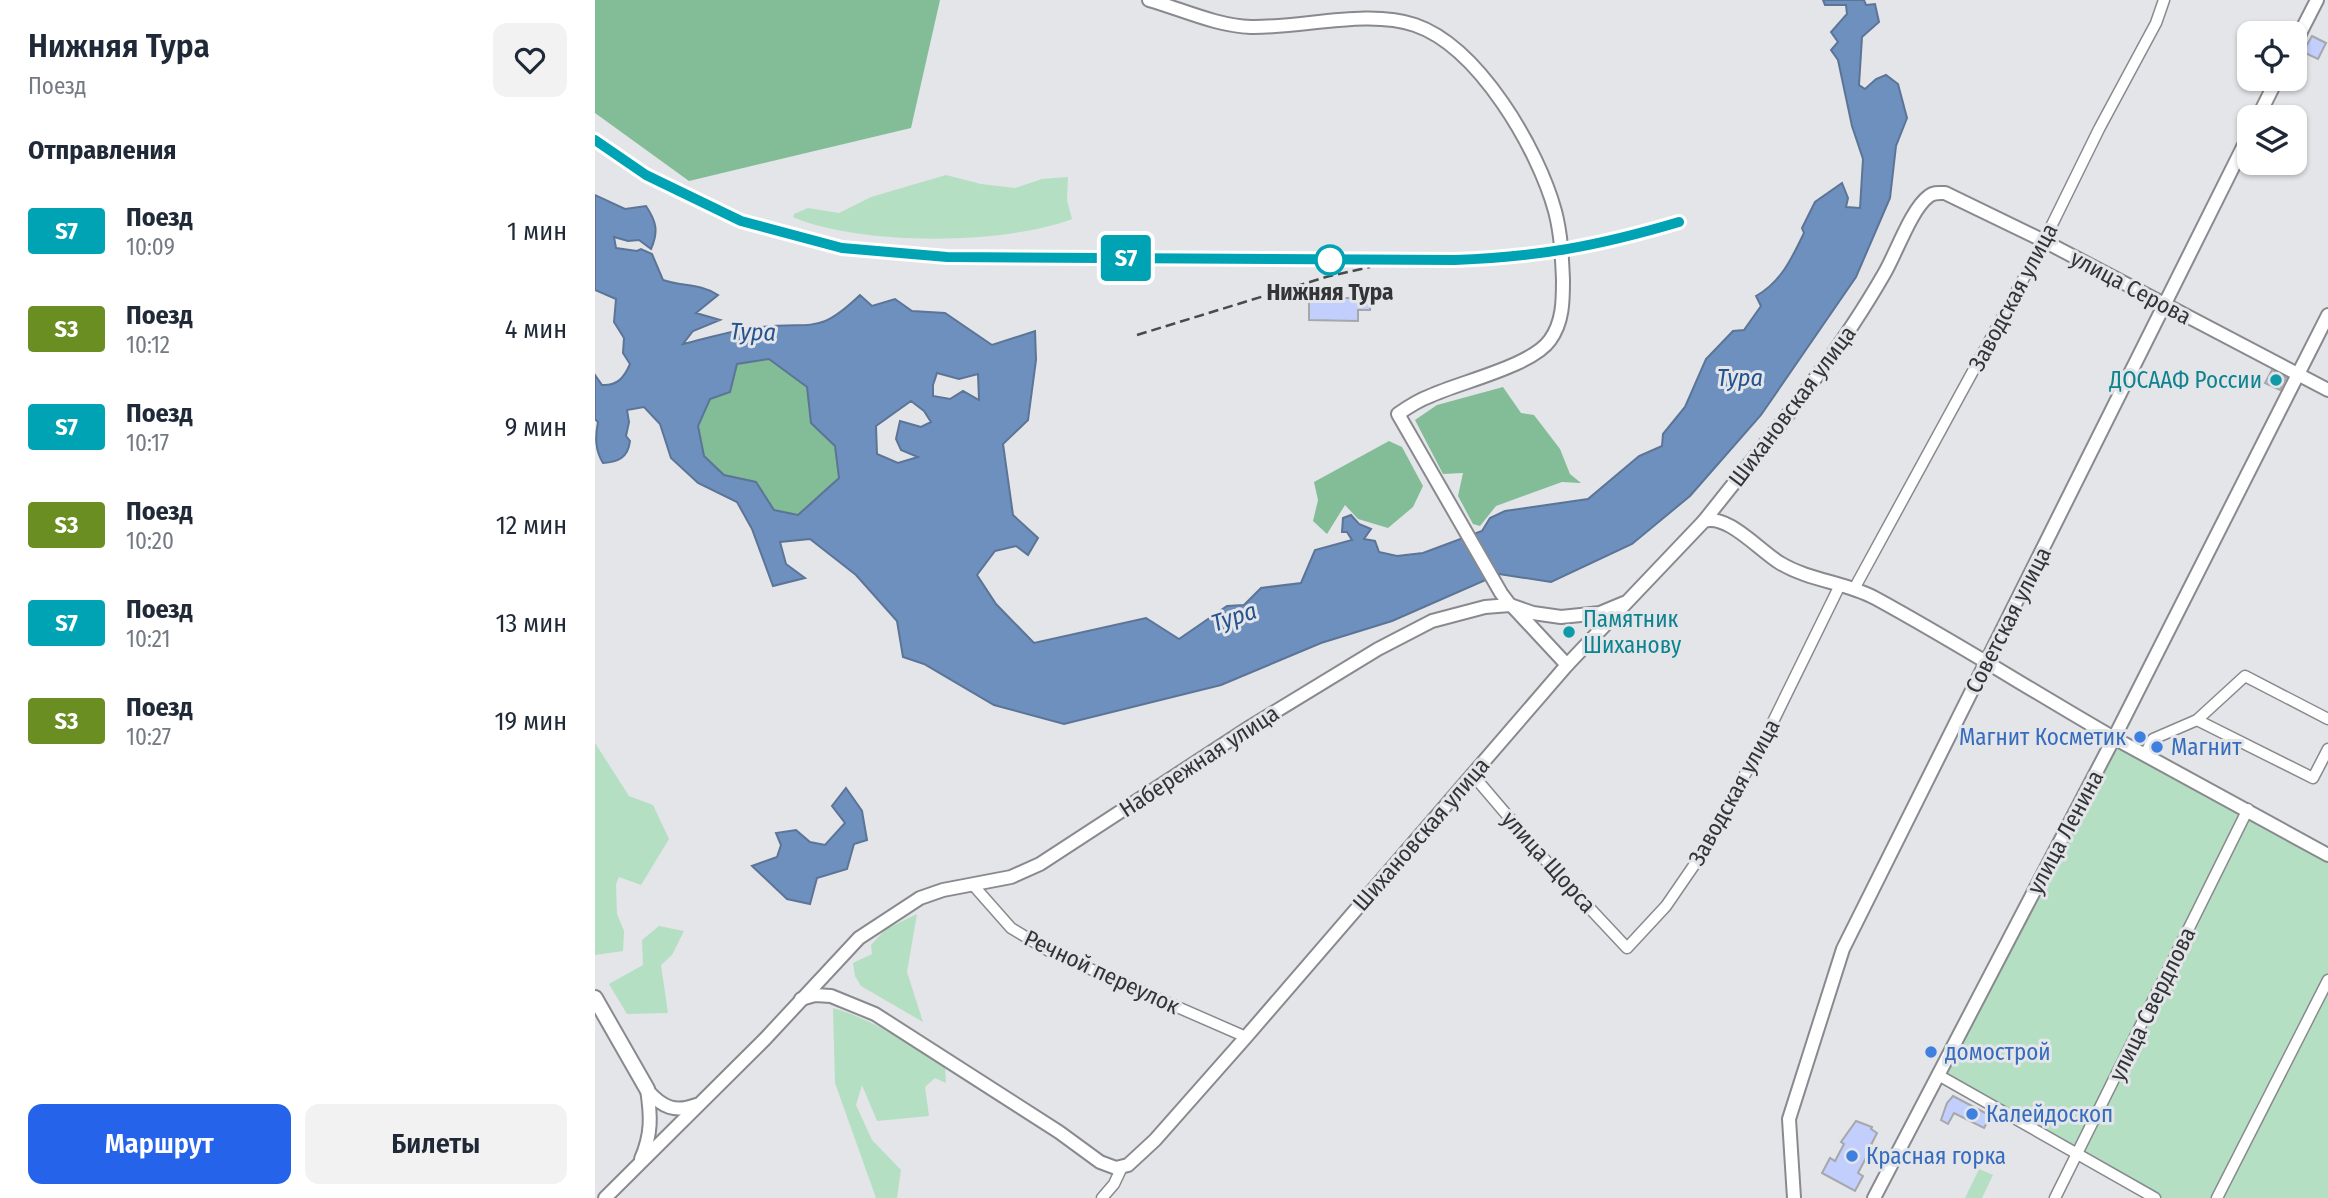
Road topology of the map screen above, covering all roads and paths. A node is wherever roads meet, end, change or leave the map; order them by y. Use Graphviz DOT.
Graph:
graph roads {
  1 [pos="1149,0"];
  2 [pos="2164,0"];
  3 [pos="2317,0"];
  4 [pos="2306,21"];
  5 [pos="2237,160"];
  6 [pos="1931,195"];
  7 [pos="2044,241"];
  8 [pos="2166,306"];
  9 [pos="2328,315"];
  10 [pos="2298,375"];
  11 [pos="2328,390"];
  12 [pos="1704,521"];
  13 [pos="1840,585"];
  14 [pos="1854,589"];
  15 [pos="1627,602"];
  16 [pos="1510,604"];
  17 [pos="1987,664"];
  18 [pos="1567,665"];
  19 [pos="2328,719"];
  20 [pos="2197,720"];
  21 [pos="2114,738"];
  22 [pos="2328,748"];
  23 [pos="2145,754"];
  24 [pos="1472,774"];
  25 [pos="2248,809"];
  26 [pos="2328,855"];
  27 [pos="973,885"];
  28 [pos="1627,947"];
  29 [pos="2328,980"];
  30 [pos="817,981"];
  31 [pos="831,996"];
  32 [pos="595,998"];
  33 [pos="801,999"];
  34 [pos="1245,1037"];
  35 [pos="1940,1076"];
  36 [pos="647,1089"];
  37 [pos="705,1100"];
  38 [pos="2078,1155"];
  39 [pos="638,1166"];
  40 [pos="1122,1167"];
  41 [pos="605,1198"];
  42 [pos="1102,1198"];
  43 [pos="1794,1198"];
  44 [pos="1874,1198"];
  45 [pos="2055,1198"];
  46 [pos="2155,1198"];
  47 [pos="2217,1198"];
  1 -- 16 [label="main road"];
  2 -- 7 [label="street, Заводская улица"];
  3 -- 4 [label="main road"];
  5 -- 8 [label="main road, Советская улица"];
  6 -- 7 [label="main road, улица Серова"];
  6 -- 12 [label="main road, Шихановская улица"];
  7 -- 8 [label="main road, улица Серова"];
  7 -- 14 [label="street, Заводская улица"];
  8 -- 10 [label="main road, улица Серова"];
  8 -- 17 [label="main road, Советская улица"];
  9 -- 10 [label="main road, улица Ленина"];
  10 -- 11 [label="main road, улица Серова"];
  10 -- 21 [label="main road, улица Ленина"];
  12 -- 13 [label="main road"];
  12 -- 15 [label="main road, Шихановская улица"];
  13 -- 14 [label="main road"];
  13 -- 28 [label="street, Заводская улица"];
  14 -- 17 [label="main road"];
  15 -- 16 [label="main road, Набережная улица"];
  15 -- 18 [label="main road, Шихановская улица"];
  16 -- 18 [label="main road"];
  16 -- 27 [label="main road, Набережная улица"];
  17 -- 21 [label="main road"];
  17 -- 43 [label="main road, Советская улица"];
  18 -- 24 [label="main road, Шихановская улица"];
  19 -- 20 [label="street"];
  20 -- 22 [label="street"];
  20 -- 23 [label="street"];
  21 -- 23 [label="main road"];
  21 -- 35 [label="main road, улица Ленина"];
  23 -- 25 [label="main road"];
  24 -- 28 [label="street, улица Щорса"];
  24 -- 34 [label="main road, Шихановская улица"];
  25 -- 26 [label="main road"];
  25 -- 38 [label="street, улица Свердлова"];
  27 -- 30 [label="main road, Набережная улица"];
  27 -- 34 [label="street, Речной переулок"];
  29 -- 47 [label="street"];
  30 -- 31 [label="street"];
  30 -- 33 [label="main road, Набережная улица"];
  31 -- 33 [label="main road"];
  31 -- 40 [label="main road"];
  32 -- 36 [label="main road"];
  33 -- 37 [label="main road, Набережная улица"];
  34 -- 40 [label="main road, Шихановская улица"];
  35 -- 38 [label="street"];
  35 -- 44 [label="main road, улица Ленина"];
  36 -- 37 [label="main road"];
  36 -- 39 [label="main road"];
  37 -- 39 [label="main road, Набережная улица"];
  38 -- 45 [label="street, улица Свердлова"];
  38 -- 46 [label="street"];
  39 -- 41 [label="main road, Набережная улица"];
  40 -- 42 [label="street"];
}
